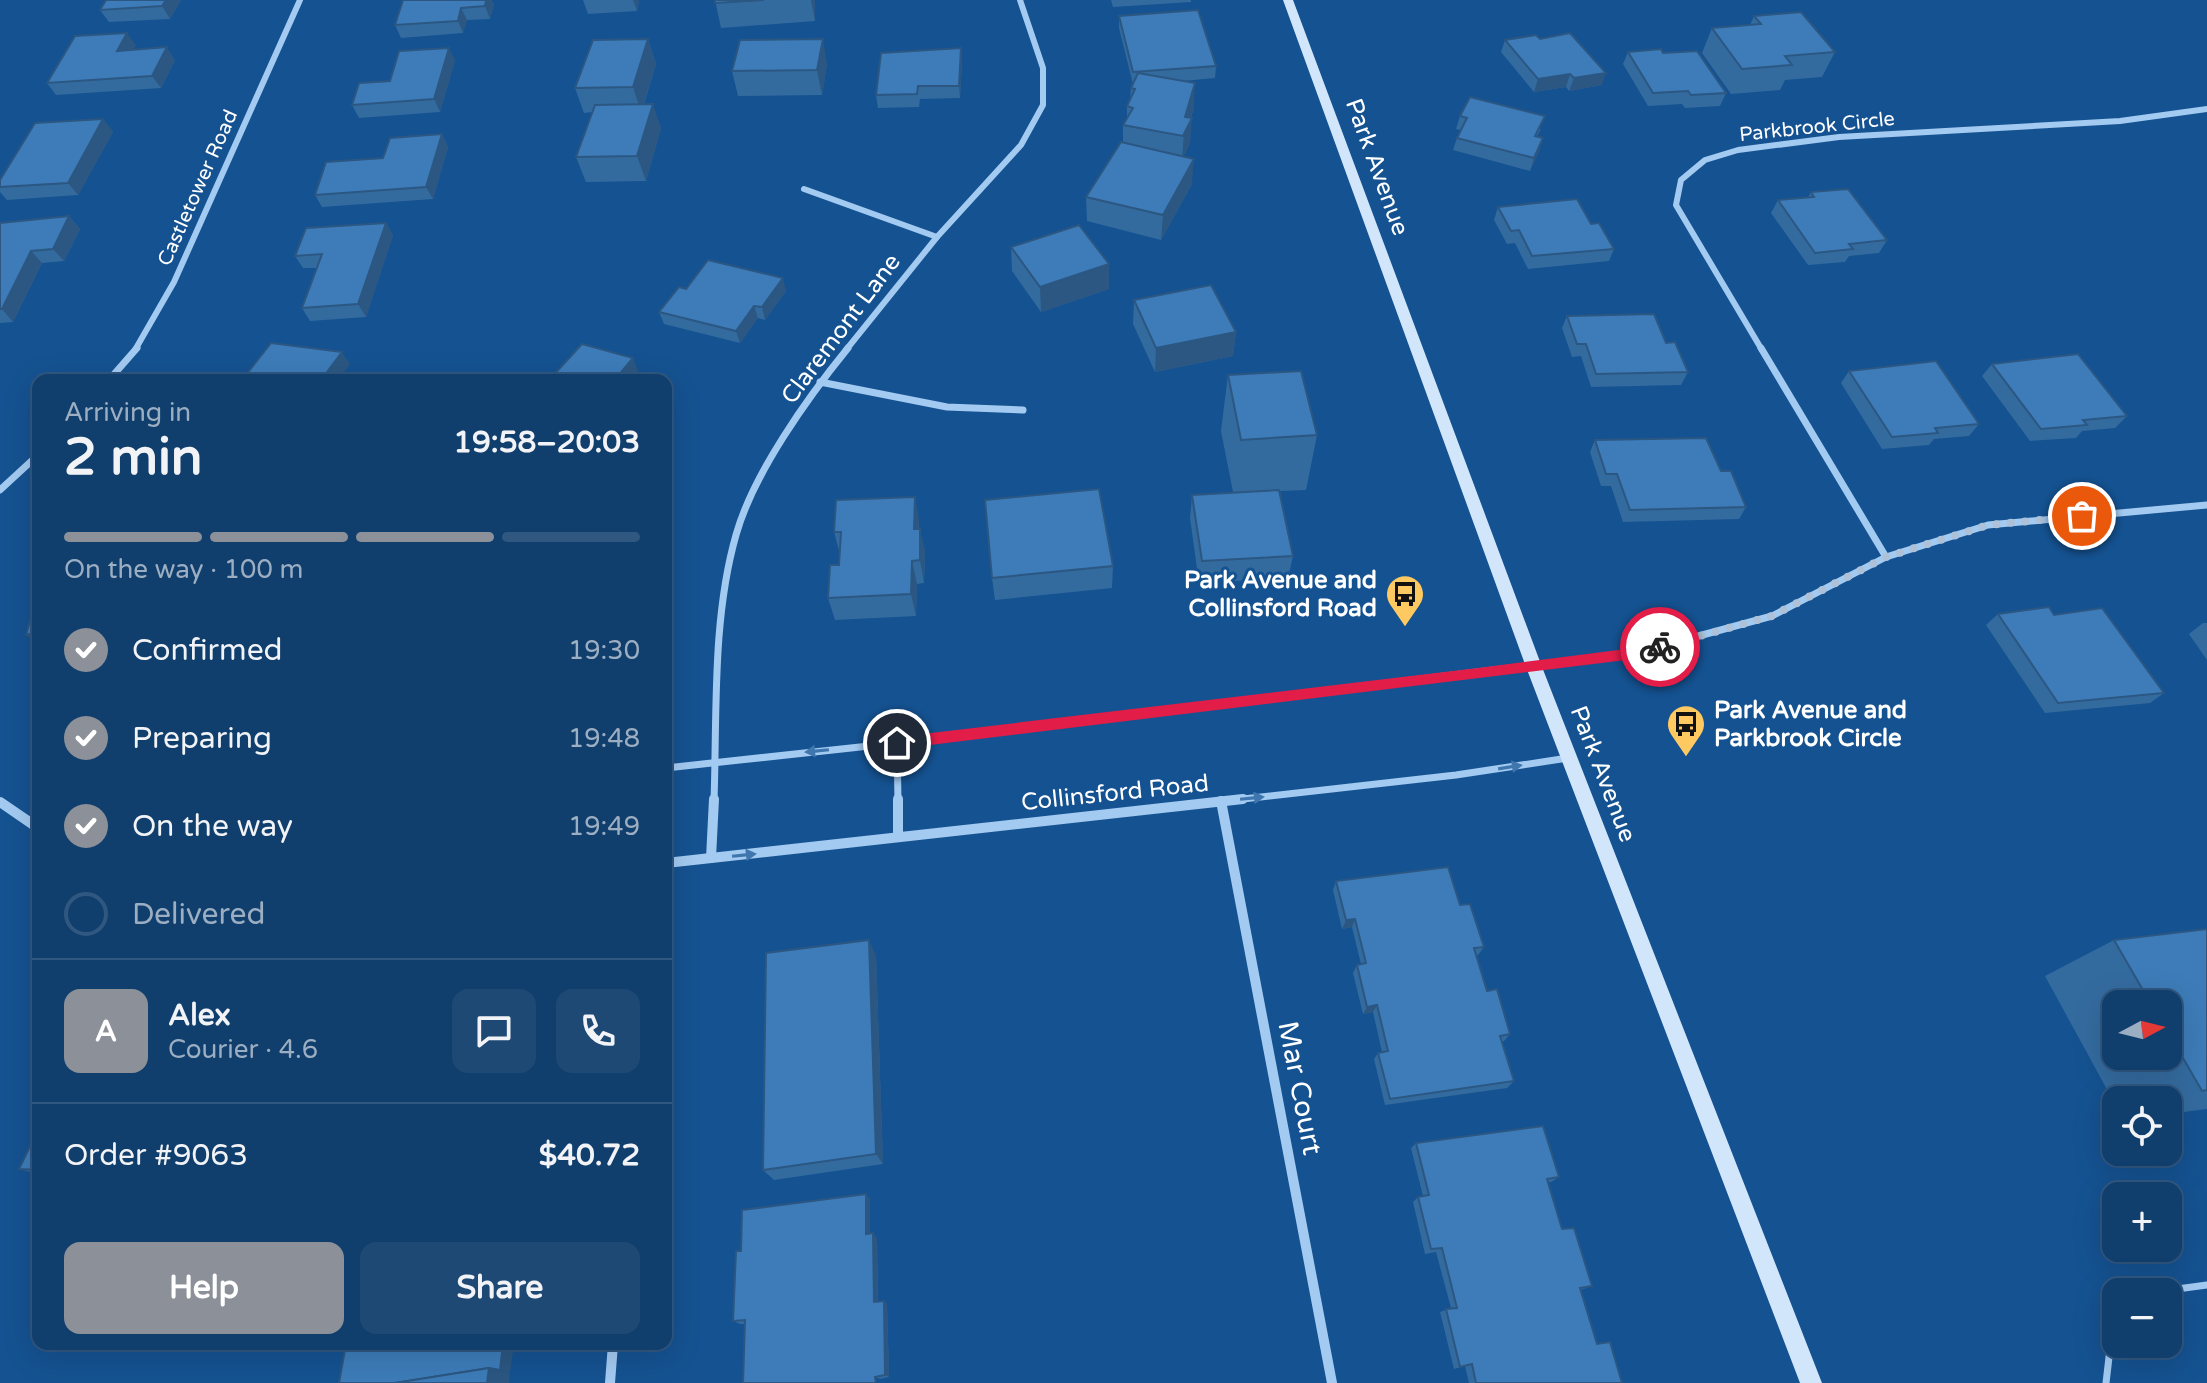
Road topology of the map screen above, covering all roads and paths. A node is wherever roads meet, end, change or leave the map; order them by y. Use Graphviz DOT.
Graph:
graph roads {
  1 [pos="300,0"];
  2 [pos="1020,0"];
  3 [pos="1288,0"];
  4 [pos="2207,109"];
  5 [pos="804,189"];
  6 [pos="937,237"];
  7 [pos="114,374"];
  8 [pos="820,382"];
  9 [pos="1023,410"];
  10 [pos="32,461"];
  11 [pos="0,490"];
  12 [pos="2207,505"];
  13 [pos="1886,557"];
  14 [pos="1534,667"];
  15 [pos="897,743"];
  16 [pos="1568,758"];
  17 [pos="715,762"];
  18 [pos="672,767"];
  19 [pos="1221,801"];
  20 [pos="0,802"];
  21 [pos="32,824"];
  22 [pos="898,837"];
  23 [pos="711,858"];
  24 [pos="672,862"];
  25 [pos="2207,1285"];
  26 [pos="2182,1288"];
  27 [pos="613,1350"];
  28 [pos="2109,1358"];
  29 [pos="610,1383"];
  30 [pos="1332,1383"];
  31 [pos="1811,1383"];
  32 [pos="2106,1383"];
  1 -- 7 [label="street, Castletower Road"];
  2 -- 6 [label="street, Claremont Lane"];
  3 -- 14 [label="main road, Park Avenue"];
  4 -- 13 [label="street, Parkbrook Circle"];
  5 -- 6 [label="street"];
  6 -- 8 [label="street, Claremont Lane"];
  8 -- 9 [label="street"];
  8 -- 17 [label="street, Claremont Lane"];
  10 -- 11 [label="street"];
  12 -- 13 [label="street"];
  13 -- 14 [label="street"];
  14 -- 15 [label="street"];
  14 -- 16 [label="main road, Park Avenue"];
  15 -- 17 [label="street, one-way"];
  15 -- 22 [label="street"];
  19 -- 16 [label="street, Collinsford Road, one-way"];
  16 -- 31 [label="main road, Park Avenue"];
  17 -- 18 [label="street"];
  17 -- 23 [label="street, Claremont Lane"];
  19 -- 22 [label="street, Collinsford Road"];
  19 -- 30 [label="street, Mar Court"];
  20 -- 21 [label="street"];
  23 -- 22 [label="street, Collinsford Road, one-way"];
  23 -- 24 [label="street, Collinsford Road"];
  25 -- 26 [label="lane"];
  27 -- 29 [label="street"];
  28 -- 32 [label="lane"];
}
